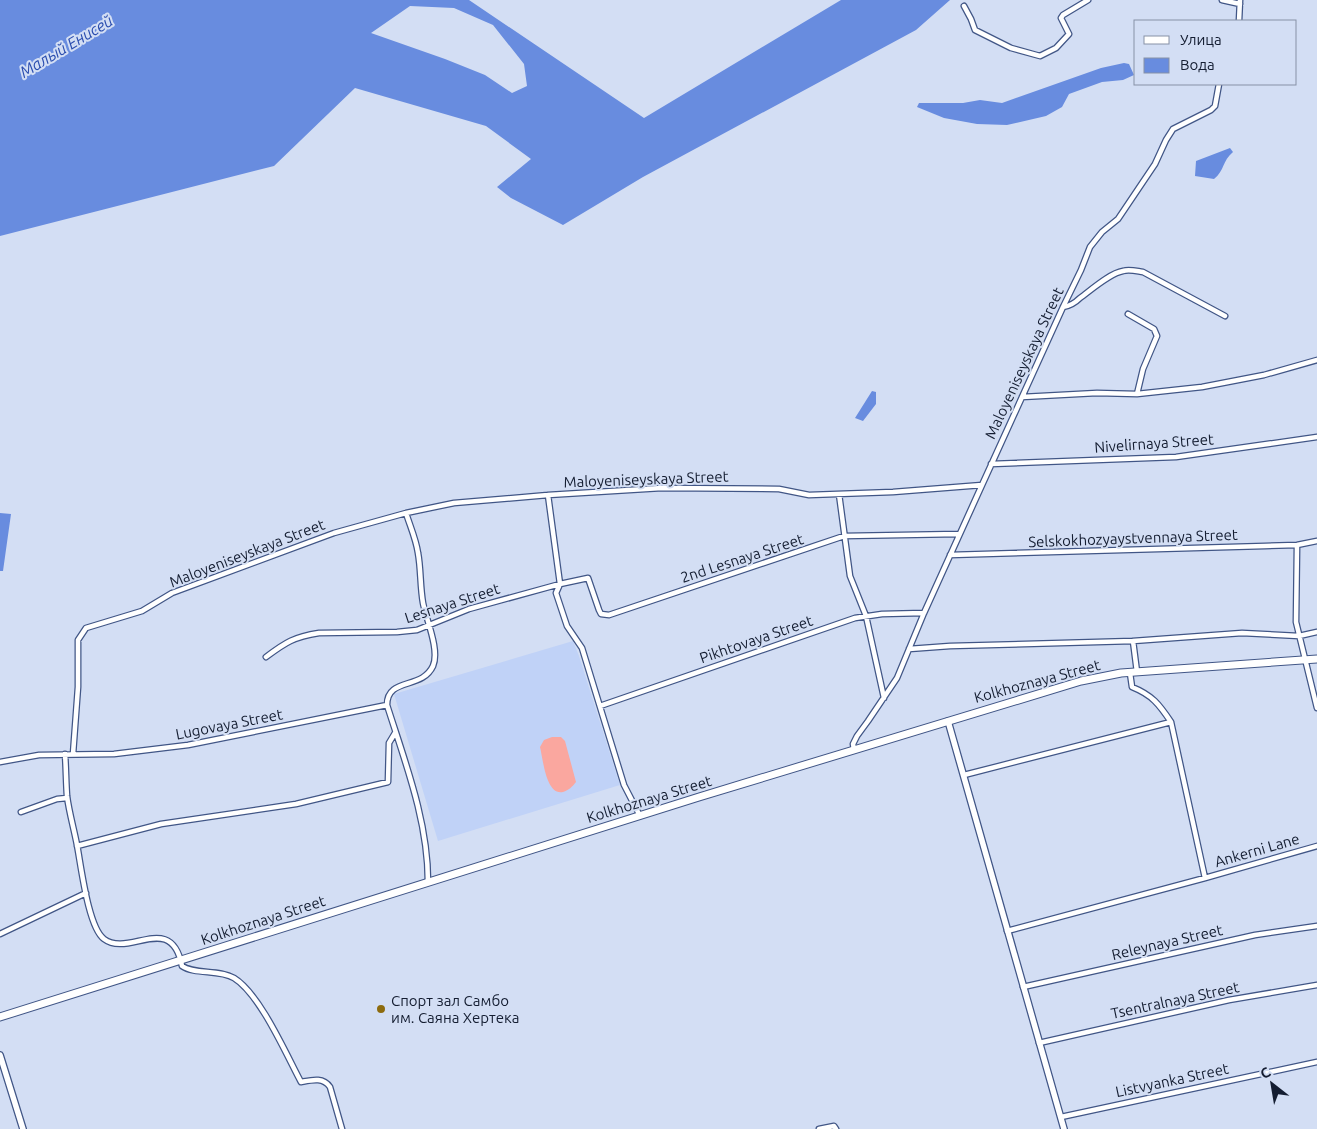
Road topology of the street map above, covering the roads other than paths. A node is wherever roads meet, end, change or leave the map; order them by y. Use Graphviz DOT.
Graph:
graph roads {
  1 [pos="1088,0"];
  2 [pos="1222,0"];
  3 [pos="1240,2"];
  4 [pos="964,6"];
  5 [pos="1240,20"];
  6 [pos="1219,85"];
  7 [pos="1063,307"];
  8 [pos="1128,314"];
  9 [pos="1225,316"];
  10 [pos="1317,360"];
  11 [pos="1137,394"];
  12 [pos="1022,397"];
  13 [pos="1317,437"];
  14 [pos="991,464"];
  15 [pos="982,485"];
  16 [pos="838,494"];
  17 [pos="548,495"];
  18 [pos="406,513"];
  19 [pos="959,534"];
  20 [pos="844,536"];
  21 [pos="1317,541"];
  22 [pos="1298,545"];
  23 [pos="950,555"];
  24 [pos="560,584"];
  25 [pos="924,613"];
  26 [pos="866,616"];
  27 [pos="430,626"];
  28 [pos="1317,632"];
  29 [pos="1299,636"];
  30 [pos="1133,640"];
  31 [pos="909,649"];
  32 [pos="266,657"];
  33 [pos="1317,659"];
  34 [pos="1306,660"];
  35 [pos="1134,672"];
  36 [pos="884,698"];
  37 [pos="387,705"];
  38 [pos="600,706"];
  39 [pos="1317,708"];
  40 [pos="948,720"];
  41 [pos="1171,722"];
  42 [pos="396,733"];
  43 [pos="854,750"];
  44 [pos="65,754"];
  45 [pos="73,754"];
  46 [pos="0,762"];
  47 [pos="964,775"];
  48 [pos="67,798"];
  49 [pos="21,812"];
  50 [pos="640,816"];
  51 [pos="77,846"];
  52 [pos="1317,846"];
  53 [pos="1205,878"];
  54 [pos="428,882"];
  55 [pos="86,893"];
  56 [pos="1317,926"];
  57 [pos="1007,931"];
  58 [pos="0,934"];
  59 [pos="181,961"];
  60 [pos="1317,985"];
  61 [pos="1023,987"];
  62 [pos="0,1017"];
  63 [pos="1039,1043"];
  64 [pos="0,1055"];
  65 [pos="1317,1062"];
  66 [pos="1061,1118"];
  67 [pos="23,1129"];
  68 [pos="342,1129"];
  69 [pos="819,1129"];
  70 [pos="836,1129"];
  71 [pos="1064,1129"];
  1 -- 4 [label="street"];
  2 -- 3 [label="street"];
  3 -- 5 [label="street"];
  6 -- 7 [label="street, Maloyeniseyskaya Street"];
  7 -- 9 [label="street"];
  7 -- 12 [label="street, Maloyeniseyskaya Street"];
  8 -- 11 [label="street"];
  10 -- 11 [label="street"];
  11 -- 12 [label="street"];
  12 -- 14 [label="street, Maloyeniseyskaya Street"];
  13 -- 14 [label="street, Nivelirnaya Street"];
  14 -- 15 [label="street, Maloyeniseyskaya Street"];
  15 -- 16 [label="street, Maloyeniseyskaya Street"];
  15 -- 19 [label="street"];
  16 -- 17 [label="street, Maloyeniseyskaya Street"];
  16 -- 20 [label="street"];
  17 -- 18 [label="street, Maloyeniseyskaya Street"];
  17 -- 24 [label="street"];
  18 -- 27 [label="street"];
  18 -- 45 [label="street, Maloyeniseyskaya Street"];
  19 -- 20 [label="street, 2nd Lesnaya Street"];
  19 -- 23 [label="street"];
  20 -- 24 [label="street, 2nd Lesnaya Street"];
  20 -- 26 [label="street"];
  21 -- 22 [label="street, Selskokhozyaystvennaya Street"];
  22 -- 23 [label="street, Selskokhozyaystvennaya Street"];
  22 -- 29 [label="street"];
  23 -- 25 [label="street"];
  24 -- 27 [label="street, Lesnaya Street"];
  24 -- 38 [label="street"];
  25 -- 26 [label="street, Pikhtovaya Street"];
  25 -- 31 [label="street"];
  26 -- 36 [label="street"];
  26 -- 38 [label="street, Pikhtovaya Street"];
  27 -- 32 [label="street, Lesnaya Street"];
  27 -- 37 [label="street"];
  28 -- 29 [label="street"];
  29 -- 30 [label="street"];
  29 -- 34 [label="street"];
  30 -- 31 [label="street"];
  30 -- 35 [label="street"];
  31 -- 36 [label="street"];
  33 -- 34 [label="main road, Kolkhoznaya Street"];
  34 -- 35 [label="main road, Kolkhoznaya Street"];
  34 -- 39 [label="street"];
  35 -- 40 [label="main road, Kolkhoznaya Street"];
  35 -- 41 [label="street"];
  36 -- 43 [label="street"];
  37 -- 42 [label="street"];
  37 -- 45 [label="street, Lugovaya Street"];
  38 -- 50 [label="street"];
  40 -- 43 [label="main road, Kolkhoznaya Street"];
  40 -- 47 [label="street"];
  41 -- 47 [label="street"];
  41 -- 53 [label="street"];
  42 -- 51 [label="street"];
  42 -- 54 [label="street"];
  43 -- 50 [label="main road, Kolkhoznaya Street"];
  44 -- 45 [label="street, Lugovaya Street"];
  44 -- 46 [label="street, Lugovaya Street"];
  44 -- 48 [label="street"];
  47 -- 57 [label="street"];
  48 -- 49 [label="street"];
  48 -- 51 [label="street"];
  50 -- 54 [label="main road, Kolkhoznaya Street"];
  51 -- 55 [label="street"];
  52 -- 53 [label="street, Ankerni Lane"];
  53 -- 57 [label="street, Ankerni Lane"];
  54 -- 59 [label="main road, Kolkhoznaya Street"];
  55 -- 58 [label="street"];
  55 -- 59 [label="street"];
  56 -- 61 [label="street, Releynaya Street"];
  57 -- 61 [label="street"];
  59 -- 62 [label="main road, Kolkhoznaya Street"];
  59 -- 68 [label="street"];
  60 -- 63 [label="street, Tsentralnaya Street"];
  61 -- 63 [label="street"];
  63 -- 66 [label="street"];
  64 -- 67 [label="street"];
  65 -- 66 [label="street, Listvyanka Street"];
  66 -- 71 [label="street"];
  69 -- 70 [label="street"];
}
